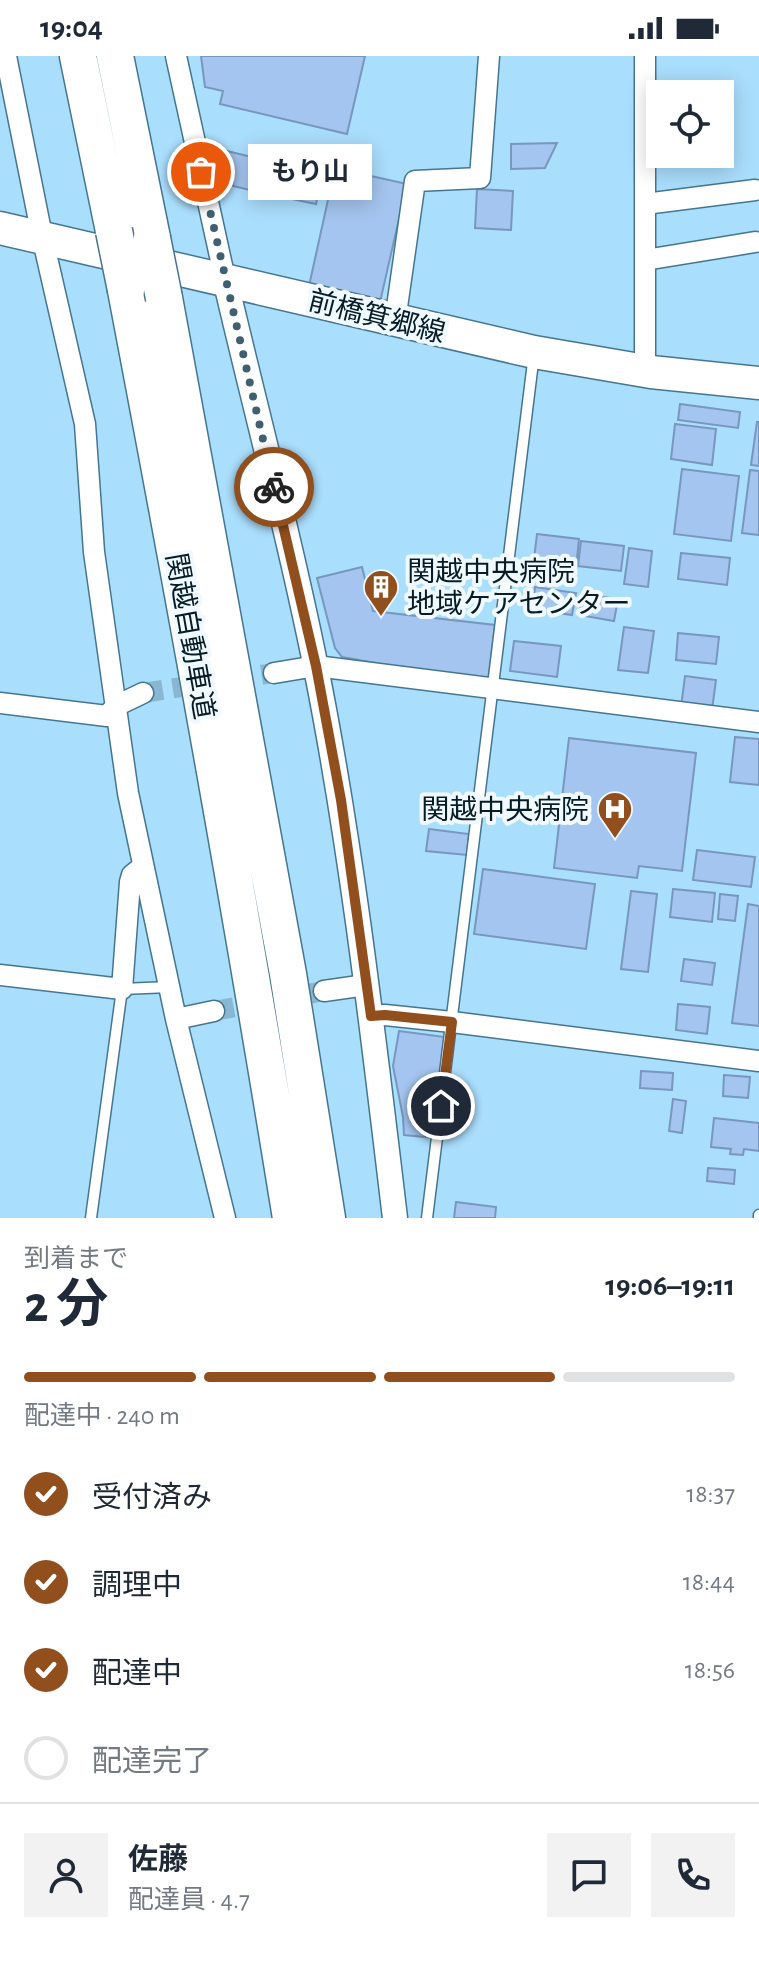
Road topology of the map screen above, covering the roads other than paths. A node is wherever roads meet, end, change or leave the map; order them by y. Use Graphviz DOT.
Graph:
graph roads {
  1 [pos="6,56"];
  2 [pos="78,56"];
  3 [pos="115,56"];
  4 [pos="176,56"];
  5 [pos="489,56"];
  6 [pos="645,56"];
  7 [pos="755,190"];
  8 [pos="645,204"];
  9 [pos="0,228"];
  10 [pos="42,236"];
  11 [pos="755,242"];
  12 [pos="645,260"];
  13 [pos="225,279"];
  14 [pos="395,321"];
  15 [pos="534,352"];
  16 [pos="645,371"];
  17 [pos="759,383"];
  18 [pos="316,666"];
  19 [pos="274,673"];
  20 [pos="493,690"];
  21 [pos="143,693"];
  22 [pos="0,703"];
  23 [pos="116,706"];
  24 [pos="759,722"];
  25 [pos="142,867"];
  26 [pos="0,975"];
  27 [pos="366,985"];
  28 [pos="170,987"];
  29 [pos="122,989"];
  30 [pos="324,991"];
  31 [pos="214,1011"];
  32 [pos="371,1016"];
  33 [pos="176,1019"];
  34 [pos="452,1022"];
  35 [pos="759,1061"];
  36 [pos="91,1218"];
  37 [pos="225,1218"];
  38 [pos="291,1218"];
  39 [pos="327,1218"];
  40 [pos="395,1218"];
  41 [pos="427,1218"];
  1 -- 10 [label="street"];
  2 -- 38 [label="highway, 関越自動車道, bridge"];
  3 -- 39 [label="highway, 関越自動車道, bridge"];
  4 -- 13 [label="street"];
  5 -- 14 [label="street"];
  6 -- 8 [label="street"];
  7 -- 8 [label="street"];
  8 -- 12 [label="street"];
  9 -- 10 [label="main road, 前橋箕郷線"];
  10 -- 13 [label="main road, 前橋箕郷線"];
  10 -- 23 [label="street"];
  11 -- 12 [label="street"];
  12 -- 16 [label="street"];
  13 -- 14 [label="main road, 前橋箕郷線"];
  13 -- 18 [label="street"];
  14 -- 15 [label="main road, 前橋箕郷線"];
  15 -- 16 [label="main road, 前橋箕郷線"];
  15 -- 20 [label="lane"];
  16 -- 17 [label="main road, 前橋箕郷線"];
  18 -- 19 [label="street"];
  18 -- 20 [label="street"];
  18 -- 27 [label="street"];
  20 -- 24 [label="street"];
  20 -- 34 [label="lane"];
  21 -- 23 [label="street"];
  22 -- 23 [label="street"];
  23 -- 25 [label="street"];
  25 -- 28 [label="street"];
  25 -- 29 [label="street"];
  26 -- 29 [label="street"];
  27 -- 30 [label="street"];
  27 -- 32 [label="street"];
  28 -- 29 [label="lane"];
  28 -- 33 [label="street"];
  29 -- 36 [label="lane"];
  31 -- 33 [label="street"];
  32 -- 34 [label="street"];
  32 -- 40 [label="street"];
  33 -- 37 [label="street"];
  34 -- 35 [label="street"];
  34 -- 41 [label="lane"];
}
